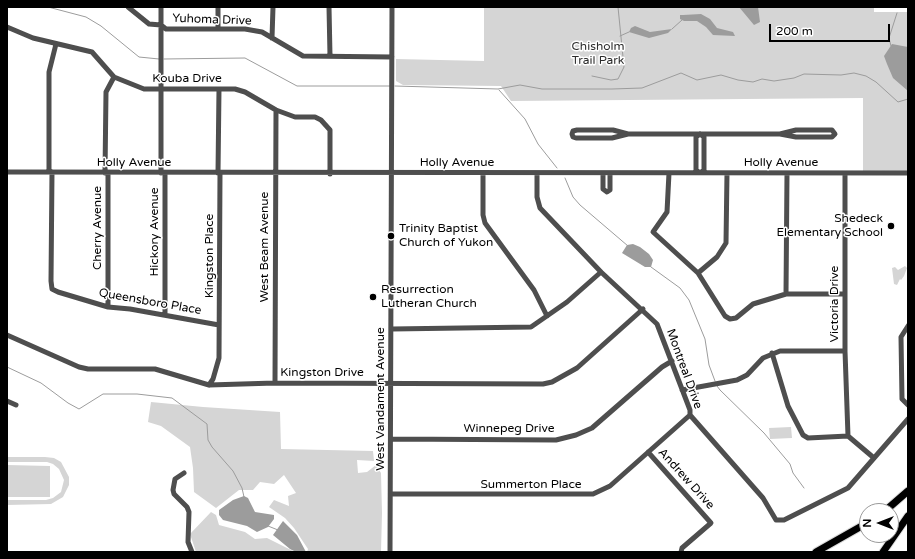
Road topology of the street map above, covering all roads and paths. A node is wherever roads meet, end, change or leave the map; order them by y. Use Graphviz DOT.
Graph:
graph roads {
  1 [pos="128,7"];
  2 [pos="161,7"];
  3 [pos="218,7"];
  4 [pos="273,7"];
  5 [pos="330,7"];
  6 [pos="392,7"];
  7 [pos="162,25"];
  8 [pos="7,27"];
  9 [pos="218,28"];
  10 [pos="272,38"];
  11 [pos="56,44"];
  12 [pos="330,56"];
  13 [pos="392,57"];
  14 [pos="114,77"];
  15 [pos="161,89"];
  16 [pos="219,89"];
  17 [pos="276,110"];
  18 [pos="628,134"];
  19 [pos="700,134"];
  20 [pos="780,134"];
  21 [pos="7,172"];
  22 [pos="51,172"];
  23 [pos="107,173"];
  24 [pos="163,173"];
  25 [pos="219,173"];
  26 [pos="392,173"];
  27 [pos="483,173"];
  28 [pos="537,173"];
  29 [pos="603,173"];
  30 [pos="610,173"];
  31 [pos="669,173"];
  32 [pos="700,173"];
  33 [pos="727,173"];
  34 [pos="787,173"];
  35 [pos="845,173"];
  36 [pos="908,173"];
  37 [pos="275,174"];
  38 [pos="330,174"];
  39 [pos="601,272"];
  40 [pos="698,273"];
  41 [pos="786,294"];
  42 [pos="845,294"];
  43 [pos="108,307"];
  44 [pos="643,309"];
  45 [pos="165,315"];
  46 [pos="547,316"];
  47 [pos="219,325"];
  48 [pos="908,326"];
  49 [pos="392,329"];
  50 [pos="7,335"];
  51 [pos="845,351"];
  52 [pos="772,353"];
  53 [pos="672,361"];
  54 [pos="275,383"];
  55 [pos="391,383"];
  56 [pos="209,385"];
  57 [pos="682,390"];
  58 [pos="7,402"];
  59 [pos="16,405"];
  60 [pos="908,405"];
  61 [pos="690,415"];
  62 [pos="908,419"];
  63 [pos="848,436"];
  64 [pos="391,439"];
  65 [pos="648,452"];
  66 [pos="874,458"];
  67 [pos="184,473"];
  68 [pos="908,491"];
  69 [pos="391,494"];
  70 [pos="894,503"];
  71 [pos="908,516"];
  72 [pos="859,528"];
  73 [pos="192,552"];
  74 [pos="390,552"];
  75 [pos="681,552"];
  76 [pos="816,552"];
  77 [pos="883,552"];
  1 -- 7 [label="street, Yuhoma Drive"];
  2 -- 7 [label="street, Hickory Avenue"];
  3 -- 9 [label="street"];
  4 -- 10 [label="street"];
  5 -- 12 [label="street"];
  6 -- 13 [label="street, West Vandament Avenue"];
  7 -- 9 [label="street, Yuhoma Drive"];
  7 -- 15 [label="street, Hickory Avenue"];
  8 -- 11 [label="street, Kouba Drive"];
  9 -- 10 [label="street, Yuhoma Drive"];
  10 -- 12 [label="street, Yuhoma Drive"];
  11 -- 14 [label="street, Kouba Drive"];
  11 -- 22 [label="street, Queensboro Place"];
  12 -- 13 [label="street, Yuhoma Drive"];
  13 -- 26 [label="street, West Vandament Avenue"];
  14 -- 15 [label="street, Kouba Drive"];
  14 -- 23 [label="street, Cherry Avenue"];
  15 -- 16 [label="street, Kouba Drive"];
  15 -- 24 [label="street, Hickory Avenue"];
  16 -- 17 [label="street, Kouba Drive"];
  16 -- 25 [label="street, Kingston Place"];
  17 -- 37 [label="street, West Beam Avenue"];
  17 -- 38 [label="street, Kouba Drive"];
  18 -- 18 [label="street"];
  18 -- 19 [label="street"];
  19 -- 20 [label="street"];
  19 -- 32 [label="street"];
  19 -- 32 [label="street"];
  20 -- 20 [label="street"];
  21 -- 22 [label="street, Holly Avenue"];
  22 -- 23 [label="street, Holly Avenue"];
  22 -- 43 [label="street, Queensboro Place"];
  23 -- 24 [label="street, Holly Avenue"];
  23 -- 43 [label="street, Cherry Avenue"];
  24 -- 25 [label="street, Holly Avenue"];
  24 -- 45 [label="street, Hickory Avenue"];
  25 -- 37 [label="street, Holly Avenue"];
  25 -- 47 [label="street, Kingston Place"];
  26 -- 27 [label="street, Holly Avenue"];
  26 -- 38 [label="street, Holly Avenue"];
  26 -- 49 [label="street, West Vandament Avenue"];
  27 -- 28 [label="street, Holly Avenue"];
  27 -- 46 [label="street"];
  28 -- 29 [label="street, Holly Avenue"];
  28 -- 39 [label="street, Montreal Drive"];
  29 -- 30 [label="street, Holly Avenue"];
  29 -- 30 [label="street"];
  30 -- 31 [label="street, Holly Avenue"];
  31 -- 32 [label="street, Holly Avenue"];
  31 -- 40 [label="street"];
  32 -- 33 [label="street, Holly Avenue"];
  33 -- 34 [label="street, Holly Avenue"];
  33 -- 40 [label="street"];
  34 -- 35 [label="street, Holly Avenue"];
  34 -- 41 [label="street"];
  35 -- 36 [label="street, Holly Avenue"];
  35 -- 42 [label="street, Victoria Drive"];
  37 -- 38 [label="street, Holly Avenue"];
  37 -- 54 [label="street, West Beam Avenue"];
  39 -- 44 [label="street, Montreal Drive"];
  39 -- 46 [label="street"];
  40 -- 41 [label="street"];
  41 -- 42 [label="street"];
  42 -- 51 [label="street, Victoria Drive"];
  43 -- 45 [label="street, Queensboro Place"];
  44 -- 53 [label="street, Montreal Drive"];
  44 -- 55 [label="street, Kingston Drive"];
  45 -- 47 [label="street, Queensboro Place"];
  46 -- 49 [label="street"];
  47 -- 56 [label="street, Kingston Place"];
  48 -- 60 [label="street"];
  49 -- 55 [label="street, West Vandament Avenue"];
  50 -- 56 [label="street, Kingston Drive"];
  51 -- 52 [label="street"];
  51 -- 63 [label="street, Victoria Drive"];
  52 -- 57 [label="street"];
  52 -- 63 [label="street"];
  53 -- 57 [label="street, Montreal Drive"];
  53 -- 64 [label="street, Winnepeg Drive"];
  54 -- 55 [label="street, Kingston Drive"];
  54 -- 56 [label="street, Kingston Drive"];
  55 -- 64 [label="street, West Vandament Avenue"];
  57 -- 61 [label="street, Montreal Drive"];
  58 -- 59 [label="street"];
  61 -- 65 [label="street, Summerton Place"];
  61 -- 66 [label="street, Montreal Drive"];
  62 -- 66 [label="street"];
  63 -- 66 [label="street"];
  64 -- 69 [label="street, West Vandament Avenue"];
  65 -- 69 [label="street, Summerton Place"];
  65 -- 75 [label="street, Andrew Drive"];
  67 -- 73 [label="street"];
  68 -- 70 [label="highway"];
  69 -- 74 [label="street, West Vandament Avenue"];
  71 -- 77 [label="highway"];
  72 -- 76 [label="highway"];
}
